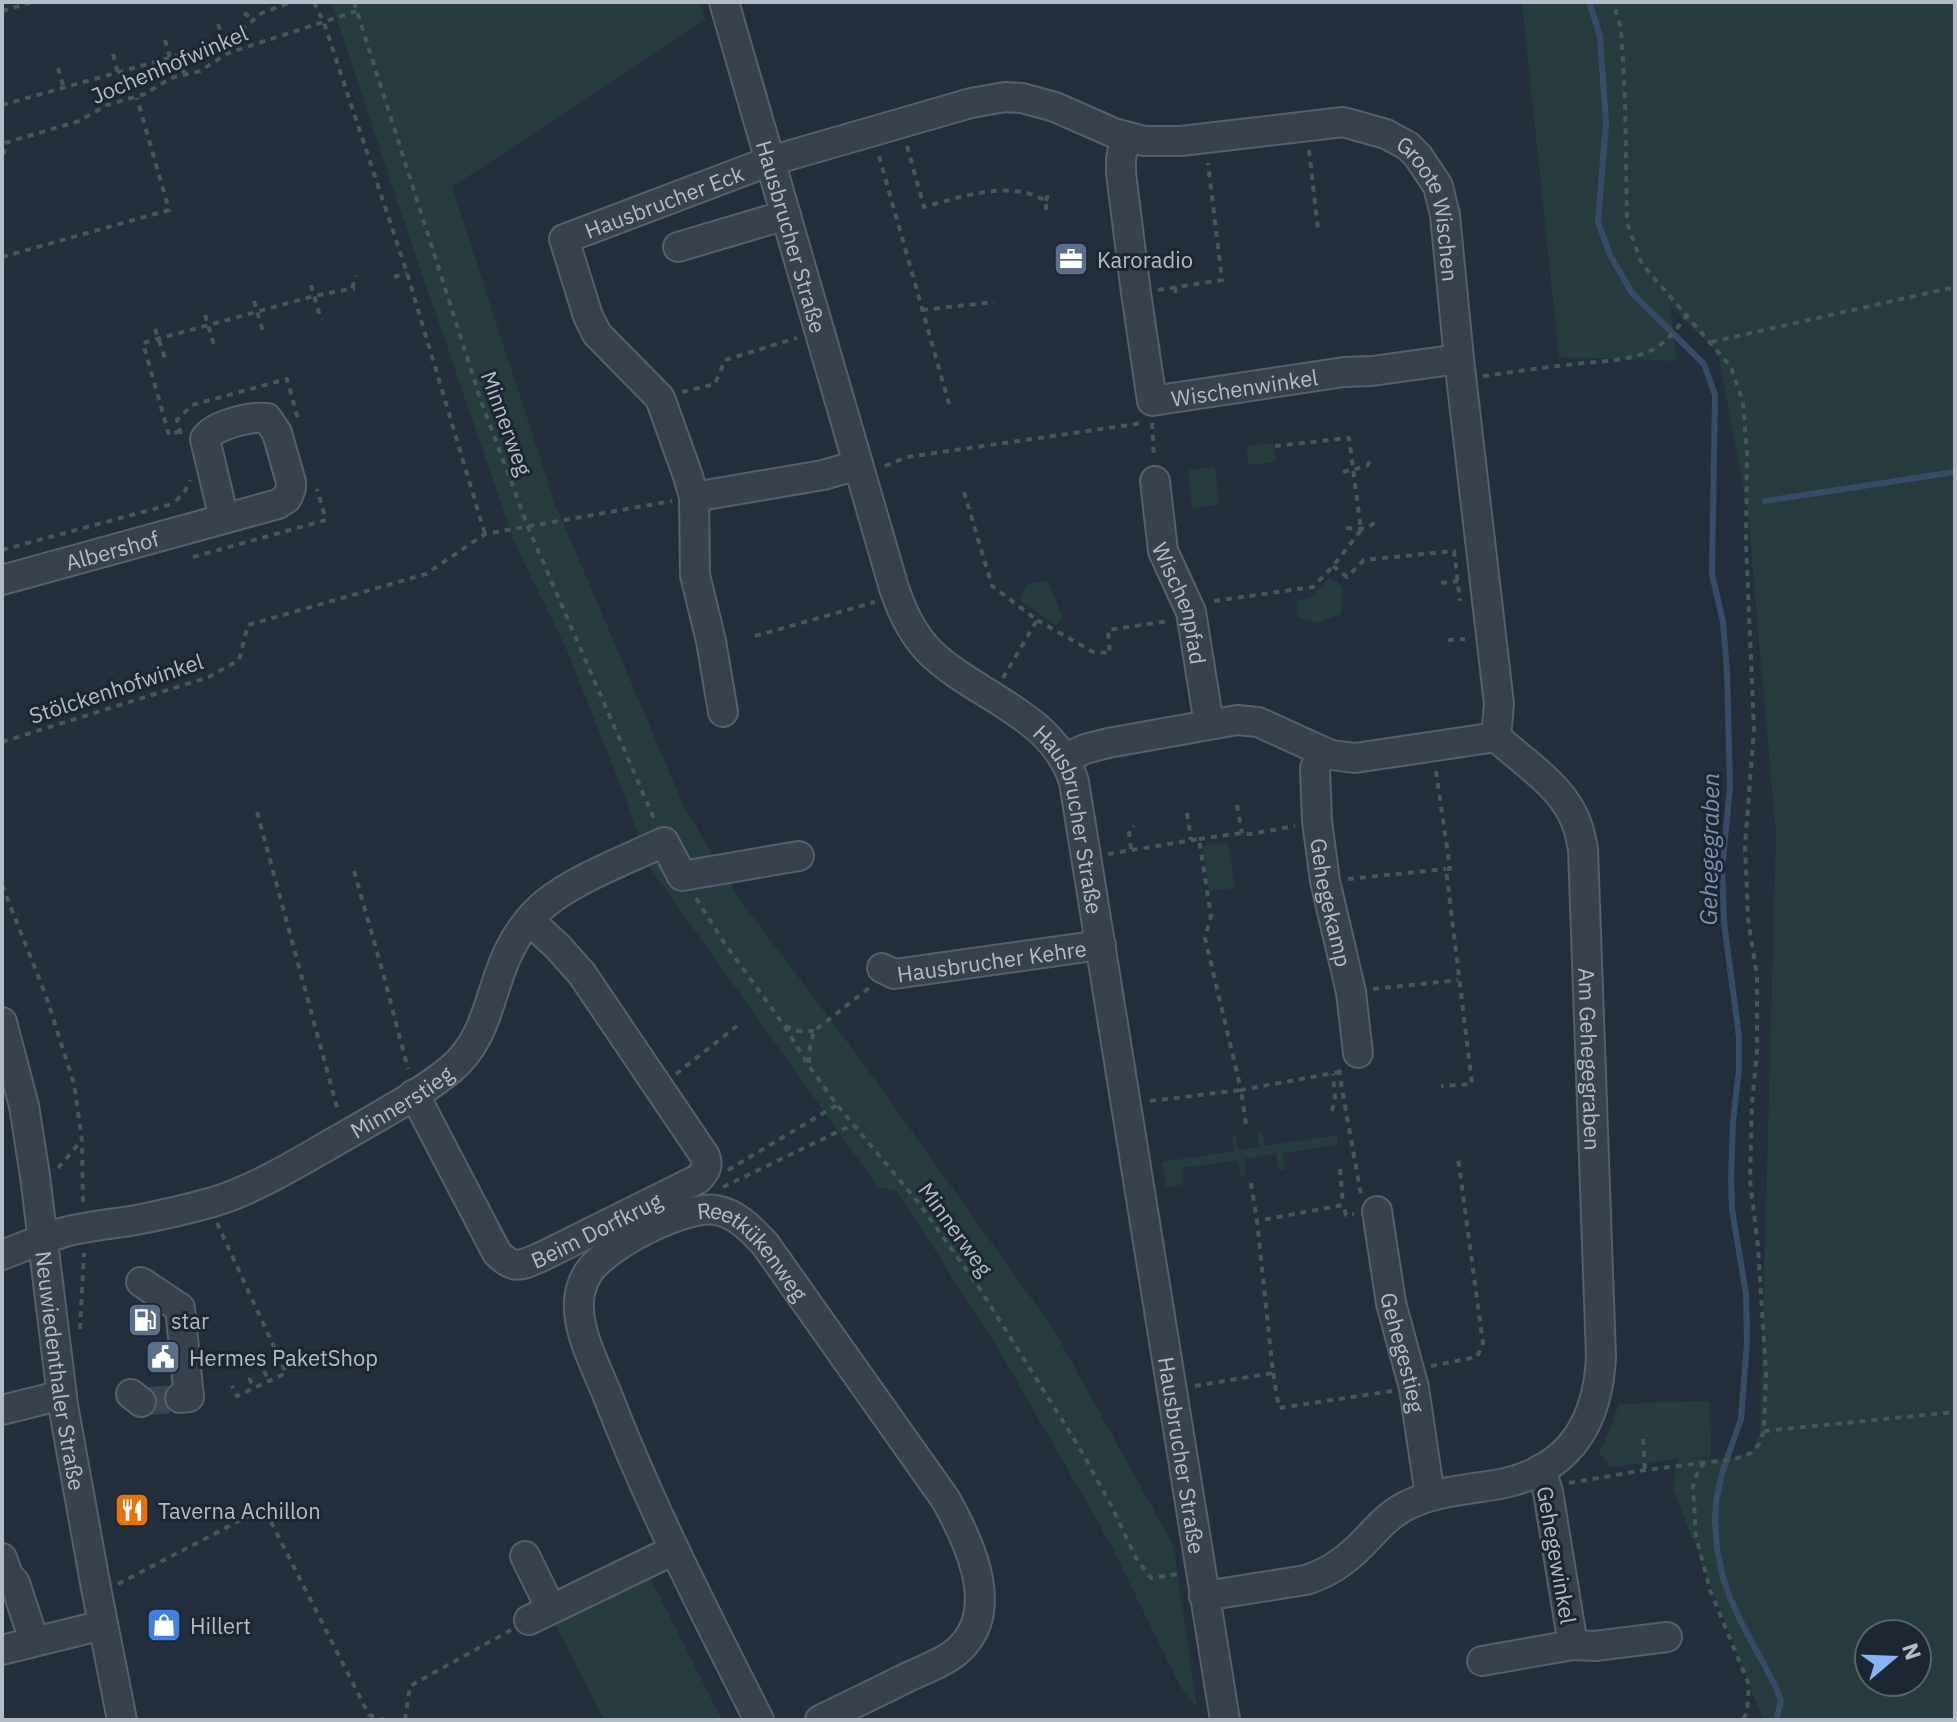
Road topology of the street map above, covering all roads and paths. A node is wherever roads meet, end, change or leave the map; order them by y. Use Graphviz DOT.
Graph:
graph roads {
  1 [pos="32,2"];
  2 [pos="291,2"];
  3 [pos="314,2"];
  4 [pos="363,2"];
  5 [pos="724,2"];
  6 [pos="1613,2"];
  7 [pos="354,3"];
  8 [pos="2,11"];
  9 [pos="357,11"];
  10 [pos="244,13"];
  11 [pos="253,19"];
  12 [pos="324,23"];
  13 [pos="218,24"];
  14 [pos="165,40"];
  15 [pos="223,43"];
  16 [pos="228,53"];
  17 [pos="113,54"];
  18 [pos="170,58"];
  19 [pos="58,68"];
  20 [pos="118,74"];
  21 [pos="186,74"];
  22 [pos="64,89"];
  23 [pos="136,97"];
  24 [pos="2,105"];
  25 [pos="2,133"];
  26 [pos="904,136"];
  27 [pos="1125,137"];
  28 [pos="1308,140"];
  29 [pos="5,143"];
  30 [pos="877,146"];
  31 [pos="2,154"];
  32 [pos="1207,156"];
  33 [pos="770,161"];
  34 [pos="1000,182"];
  35 [pos="957,189"];
  36 [pos="1049,190"];
  37 [pos="1002,191"];
  38 [pos="960,197"];
  39 [pos="1046,201"];
  40 [pos="1046,210"];
  41 [pos="786,215"];
  42 [pos="1318,229"];
  43 [pos="678,247"];
  44 [pos="2,257"];
  45 [pos="407,273"];
  46 [pos="356,276"];
  47 [pos="394,277"];
  48 [pos="311,285"];
  49 [pos="1175,287"];
  50 [pos="1955,287"];
  51 [pos="1136,293"];
  52 [pos="314,296"];
  53 [pos="1176,296"];
  54 [pos="254,301"];
  55 [pos="994,302"];
  56 [pos="922,310"];
  57 [pos="258,312"];
  58 [pos="205,315"];
  59 [pos="1686,316"];
  60 [pos="321,320"];
  61 [pos="208,325"];
  62 [pos="155,329"];
  63 [pos="820,332"];
  64 [pos="264,335"];
  65 [pos="158,339"];
  66 [pos="1711,342"];
  67 [pos="215,348"];
  68 [pos="166,361"];
  69 [pos="1460,369"];
  70 [pos="660,398"];
  71 [pos="1152,401"];
  72 [pos="949,404"];
  73 [pos="298,421"];
  74 [pos="180,431"];
  75 [pos="185,446"];
  76 [pos="1275,446"];
  77 [pos="1373,457"];
  78 [pos="858,465"];
  79 [pos="1353,470"];
  80 [pos="1343,472"];
  81 [pos="193,475"];
  82 [pos="314,477"];
  83 [pos="1155,481"];
  84 [pos="964,492"];
  85 [pos="694,497"];
  86 [pos="176,501"];
  87 [pos="224,519"];
  88 [pos="1377,519"];
  89 [pos="528,527"];
  90 [pos="1346,528"];
  91 [pos="1361,530"];
  92 [pos="485,534"];
  93 [pos="190,543"];
  94 [pos="2,550"];
  95 [pos="1333,566"];
  96 [pos="2,580"];
  97 [pos="896,596"];
  98 [pos="1461,610"];
  99 [pos="1191,615"];
  100 [pos="1037,620"];
  101 [pos="1149,624"];
  102 [pos="1147,630"];
  103 [pos="755,636"];
  104 [pos="1491,636"];
  105 [pos="1448,640"];
  106 [pos="1002,679"];
  107 [pos="723,712"];
  108 [pos="1209,724"];
  109 [pos="1496,737"];
  110 [pos="2,742"];
  111 [pos="1322,751"];
  112 [pos="1064,759"];
  113 [pos="1434,761"];
  114 [pos="1237,805"];
  115 [pos="257,812"];
  116 [pos="1187,813"];
  117 [pos="1282,819"];
  118 [pos="1317,821"];
  119 [pos="1134,826"];
  120 [pos="1284,828"];
  121 [pos="1242,833"];
  122 [pos="1199,839"];
  123 [pos="1191,840"];
  124 [pos="664,842"];
  125 [pos="1131,850"];
  126 [pos="1106,855"];
  127 [pos="799,856"];
  128 [pos="1446,869"];
  129 [pos="354,871"];
  130 [pos="682,876"];
  131 [pos="1325,881"];
  132 [pos="2,885"];
  133 [pos="529,920"];
  134 [pos="1101,945"];
  135 [pos="882,968"];
  136 [pos="1458,980"];
  137 [pos="1351,992"];
  138 [pos="2,1022"];
  139 [pos="783,1024"];
  140 [pos="737,1026"];
  141 [pos="814,1031"];
  142 [pos="7,1061"];
  143 [pos="809,1066"];
  144 [pos="1343,1067"];
  145 [pos="1441,1086"];
  146 [pos="659,1087"];
  147 [pos="1241,1090"];
  148 [pos="414,1094"];
  149 [pos="1145,1101"];
  150 [pos="837,1105"];
  151 [pos="1332,1111"];
  152 [pos="853,1124"];
  153 [pos="1246,1124"];
  154 [pos="345,1136"];
  155 [pos="82,1140"];
  156 [pos="1458,1158"];
  157 [pos="1340,1169"];
  158 [pos="704,1173"];
  159 [pos="35,1176"];
  160 [pos="1251,1183"];
  161 [pos="208,1203"];
  162 [pos="1343,1205"];
  163 [pos="705,1210"];
  164 [pos="1370,1212"];
  165 [pos="1257,1221"];
  166 [pos="84,1228"];
  167 [pos="43,1240"];
  168 [pos="2,1255"];
  169 [pos="141,1282"];
  170 [pos="80,1339"];
  171 [pos="264,1371"];
  172 [pos="1273,1373"];
  173 [pos="249,1378"];
  174 [pos="1412,1378"];
  175 [pos="269,1381"];
  176 [pos="232,1386"];
  177 [pos="1190,1387"];
  178 [pos="254,1388"];
  179 [pos="62,1395"];
  180 [pos="180,1398"];
  181 [pos="2,1410"];
  182 [pos="1955,1412"];
  183 [pos="1764,1431"];
  184 [pos="1643,1439"];
  185 [pos="1704,1462"];
  186 [pos="1645,1470"];
  187 [pos="1544,1478"];
  188 [pos="1430,1496"];
  189 [pos="674,1550"];
  190 [pos="525,1556"];
  191 [pos="2,1558"];
  192 [pos="118,1571"];
  193 [pos="1202,1584"];
  194 [pos="108,1586"];
  195 [pos="540,1614"];
  196 [pos="103,1625"];
  197 [pos="1667,1637"];
  198 [pos="34,1641"];
  199 [pos="1573,1645"];
  200 [pos="2,1650"];
  201 [pos="1482,1661"];
  202 [pos="122,1720"];
  203 [pos="384,1720"];
  204 [pos="405,1720"];
  205 [pos="759,1720"];
  206 [pos="820,1720"];
  207 [pos="1225,1720"];
  208 [pos="1743,1720"];
  1 -- 8 [label="path"];
  2 -- 11 [label="path"];
  3 -- 12 [label="path"];
  4 -- 7 [label="path"];
  5 -- 33 [label="street, Hausbrucher Straße"];
  6 -- 59 [label="path"];
  7 -- 9 [label="path, Minnerweg"];
  9 -- 12 [label="path, Jochenhofwinkel"];
  9 -- 89 [label="path, Minnerweg"];
  10 -- 11 [label="path"];
  11 -- 15 [label="path"];
  12 -- 16 [label="path, Jochenhofwinkel"];
  12 -- 45 [label="path"];
  13 -- 15 [label="path"];
  14 -- 18 [label="path"];
  15 -- 16 [label="path"];
  15 -- 18 [label="path"];
  16 -- 21 [label="path, Jochenhofwinkel"];
  17 -- 20 [label="path"];
  18 -- 20 [label="path"];
  18 -- 21 [label="path"];
  19 -- 22 [label="path"];
  20 -- 22 [label="path"];
  21 -- 23 [label="path, Jochenhofwinkel"];
  22 -- 24 [label="path"];
  23 -- 29 [label="path, Jochenhofwinkel"];
  23 -- 44 [label="path"];
  25 -- 29 [label="path"];
  26 -- 38 [label="path"];
  27 -- 33 [label="street, Groote Wischen"];
  27 -- 51 [label="street, Wischenwinkel"];
  27 -- 69 [label="street, Groote Wischen"];
  28 -- 42 [label="path"];
  29 -- 31 [label="path"];
  30 -- 56 [label="path"];
  32 -- 49 [label="path"];
  33 -- 41 [label="street, Hausbrucher Straße"];
  33 -- 70 [label="street, Hausbrucher Eck"];
  34 -- 37 [label="path"];
  35 -- 38 [label="path"];
  36 -- 39 [label="path"];
  37 -- 38 [label="path"];
  37 -- 39 [label="path"];
  39 -- 40 [label="path"];
  41 -- 43 [label="street"];
  41 -- 63 [label="street, Hausbrucher Straße"];
  45 -- 47 [label="path"];
  45 -- 92 [label="path"];
  46 -- 52 [label="path"];
  48 -- 52 [label="path"];
  49 -- 51 [label="path"];
  49 -- 53 [label="path"];
  50 -- 66 [label="path"];
  51 -- 71 [label="street, Wischenwinkel"];
  52 -- 57 [label="path"];
  52 -- 60 [label="path"];
  54 -- 57 [label="path"];
  55 -- 56 [label="path"];
  56 -- 72 [label="path"];
  57 -- 61 [label="path"];
  57 -- 64 [label="path"];
  58 -- 61 [label="path"];
  59 -- 66 [label="path"];
  59 -- 69 [label="path"];
  61 -- 65 [label="path"];
  61 -- 67 [label="path"];
  62 -- 65 [label="path"];
  63 -- 70 [label="path"];
  63 -- 78 [label="street, Hausbrucher Straße"];
  65 -- 68 [label="path"];
  65 -- 74 [label="path"];
  66 -- 183 [label="path"];
  69 -- 71 [label="street, Wischenwinkel"];
  69 -- 104 [label="street, Groote Wischen"];
  70 -- 85 [label="street, Hausbrucher Eck"];
  71 -- 83 [label="path"];
  73 -- 74 [label="path"];
  74 -- 75 [label="path"];
  76 -- 79 [label="path"];
  77 -- 79 [label="path"];
  78 -- 85 [label="street"];
  78 -- 97 [label="street, Hausbrucher Straße"];
  79 -- 80 [label="path"];
  79 -- 91 [label="path"];
  81 -- 86 [label="path"];
  82 -- 93 [label="path"];
  83 -- 99 [label="street, Wischenpfad"];
  84 -- 100 [label="path"];
  85 -- 89 [label="path, Stölckenhofwinkel"];
  85 -- 107 [label="street, Hausbrucher Eck"];
  86 -- 93 [label="path"];
  86 -- 94 [label="path"];
  87 -- 93 [label="street, Albershof"];
  88 -- 91 [label="path"];
  89 -- 92 [label="path, Stölckenhofwinkel"];
  89 -- 124 [label="path, Minnerweg"];
  90 -- 91 [label="path"];
  91 -- 95 [label="path"];
  92 -- 110 [label="path, Stölckenhofwinkel"];
  93 -- 96 [label="street, Albershof"];
  95 -- 98 [label="path"];
  95 -- 99 [label="path"];
  97 -- 103 [label="path"];
  97 -- 112 [label="street, Hausbrucher Straße"];
  99 -- 101 [label="path"];
  99 -- 108 [label="street, Wischenpfad"];
  100 -- 101 [label="path"];
  100 -- 106 [label="path"];
  101 -- 102 [label="path"];
  104 -- 105 [label="path"];
  104 -- 109 [label="street, Groote Wischen"];
  108 -- 111 [label="street"];
  108 -- 112 [label="street"];
  109 -- 111 [label="street"];
  109 -- 187 [label="street, Am Gehegegraben"];
  111 -- 118 [label="street, Gehegekamp"];
  112 -- 134 [label="street, Hausbrucher Straße"];
  113 -- 128 [label="path"];
  114 -- 121 [label="path"];
  115 -- 154 [label="path"];
  116 -- 123 [label="path"];
  117 -- 120 [label="path"];
  118 -- 120 [label="path"];
  118 -- 131 [label="street, Gehegekamp"];
  119 -- 125 [label="path"];
  120 -- 121 [label="path"];
  121 -- 122 [label="path"];
  122 -- 123 [label="path"];
  122 -- 147 [label="path"];
  123 -- 125 [label="path"];
  124 -- 130 [label="street"];
  124 -- 133 [label="street, Minnerstieg"];
  125 -- 126 [label="path"];
  127 -- 130 [label="street"];
  128 -- 131 [label="path"];
  128 -- 136 [label="path"];
  129 -- 148 [label="path"];
  130 -- 139 [label="path, Minnerweg"];
  131 -- 137 [label="street, Gehegekamp"];
  132 -- 155 [label="path"];
  133 -- 146 [label="street"];
  133 -- 148 [label="street, Minnerstieg"];
  134 -- 135 [label="street, Hausbrucher Kehre"];
  134 -- 193 [label="street, Hausbrucher Straße"];
  135 -- 141 [label="path"];
  136 -- 137 [label="path"];
  136 -- 145 [label="path"];
  137 -- 144 [label="street, Gehegekamp"];
  138 -- 142 [label="street, Neuwiedenthaler Straße"];
  139 -- 141 [label="path"];
  139 -- 143 [label="path, Minnerweg"];
  140 -- 146 [label="path"];
  141 -- 143 [label="path"];
  142 -- 159 [label="street, Neuwiedenthaler Straße"];
  143 -- 150 [label="path, Minnerweg"];
  144 -- 147 [label="path"];
  144 -- 151 [label="path"];
  144 -- 164 [label="path"];
  146 -- 158 [label="street"];
  147 -- 149 [label="path"];
  147 -- 153 [label="path"];
  148 -- 154 [label="street, Minnerstieg"];
  148 -- 158 [label="street, Beim Dorfkrug"];
  150 -- 152 [label="path, Minnerweg"];
  150 -- 158 [label="path"];
  152 -- 163 [label="path"];
  152 -- 193 [label="path, Minnerweg"];
  154 -- 161 [label="street, Minnerstieg"];
  155 -- 159 [label="path"];
  155 -- 166 [label="path"];
  156 -- 174 [label="path"];
  157 -- 162 [label="path"];
  159 -- 167 [label="street, Neuwiedenthaler Straße"];
  160 -- 165 [label="path"];
  161 -- 166 [label="street, Minnerstieg"];
  161 -- 175 [label="path"];
  162 -- 164 [label="path"];
  162 -- 165 [label="path"];
  163 -- 189 [label="street, Reetkükenweg"];
  163 -- 206 [label="street, Reetkükenweg"];
  164 -- 174 [label="street, Gehegestieg"];
  165 -- 172 [label="path"];
  166 -- 167 [label="street, Minnerstieg"];
  166 -- 170 [label="path"];
  167 -- 168 [label="street, Minnerstieg"];
  167 -- 179 [label="street, Neuwiedenthaler Straße"];
  169 -- 180 [label="street"];
  171 -- 175 [label="path"];
  172 -- 174 [label="path"];
  172 -- 177 [label="path"];
  173 -- 178 [label="path"];
  174 -- 188 [label="street, Gehegestieg"];
  175 -- 178 [label="path"];
  176 -- 178 [label="path"];
  179 -- 181 [label="street"];
  179 -- 194 [label="street, Neuwiedenthaler Straße"];
  182 -- 183 [label="path"];
  183 -- 185 [label="path"];
  184 -- 186 [label="path"];
  185 -- 186 [label="path"];
  185 -- 208 [label="path"];
  186 -- 187 [label="path"];
  187 -- 188 [label="street, Am Gehegegraben"];
  187 -- 199 [label="street, Gehegewinkel"];
  188 -- 193 [label="street, Am Gehegegraben"];
  189 -- 195 [label="street"];
  189 -- 205 [label="street, Reetkükenweg"];
  190 -- 195 [label="street"];
  191 -- 198 [label="street"];
  192 -- 194 [label="path"];
  193 -- 207 [label="street, Hausbrucher Straße"];
  194 -- 196 [label="street, Neuwiedenthaler Straße"];
  194 -- 203 [label="path"];
  195 -- 204 [label="path"];
  196 -- 198 [label="street"];
  196 -- 202 [label="street, Neuwiedenthaler Straße"];
  197 -- 199 [label="street"];
  198 -- 200 [label="street"];
  199 -- 201 [label="street, Gehegewinkel"];
}
